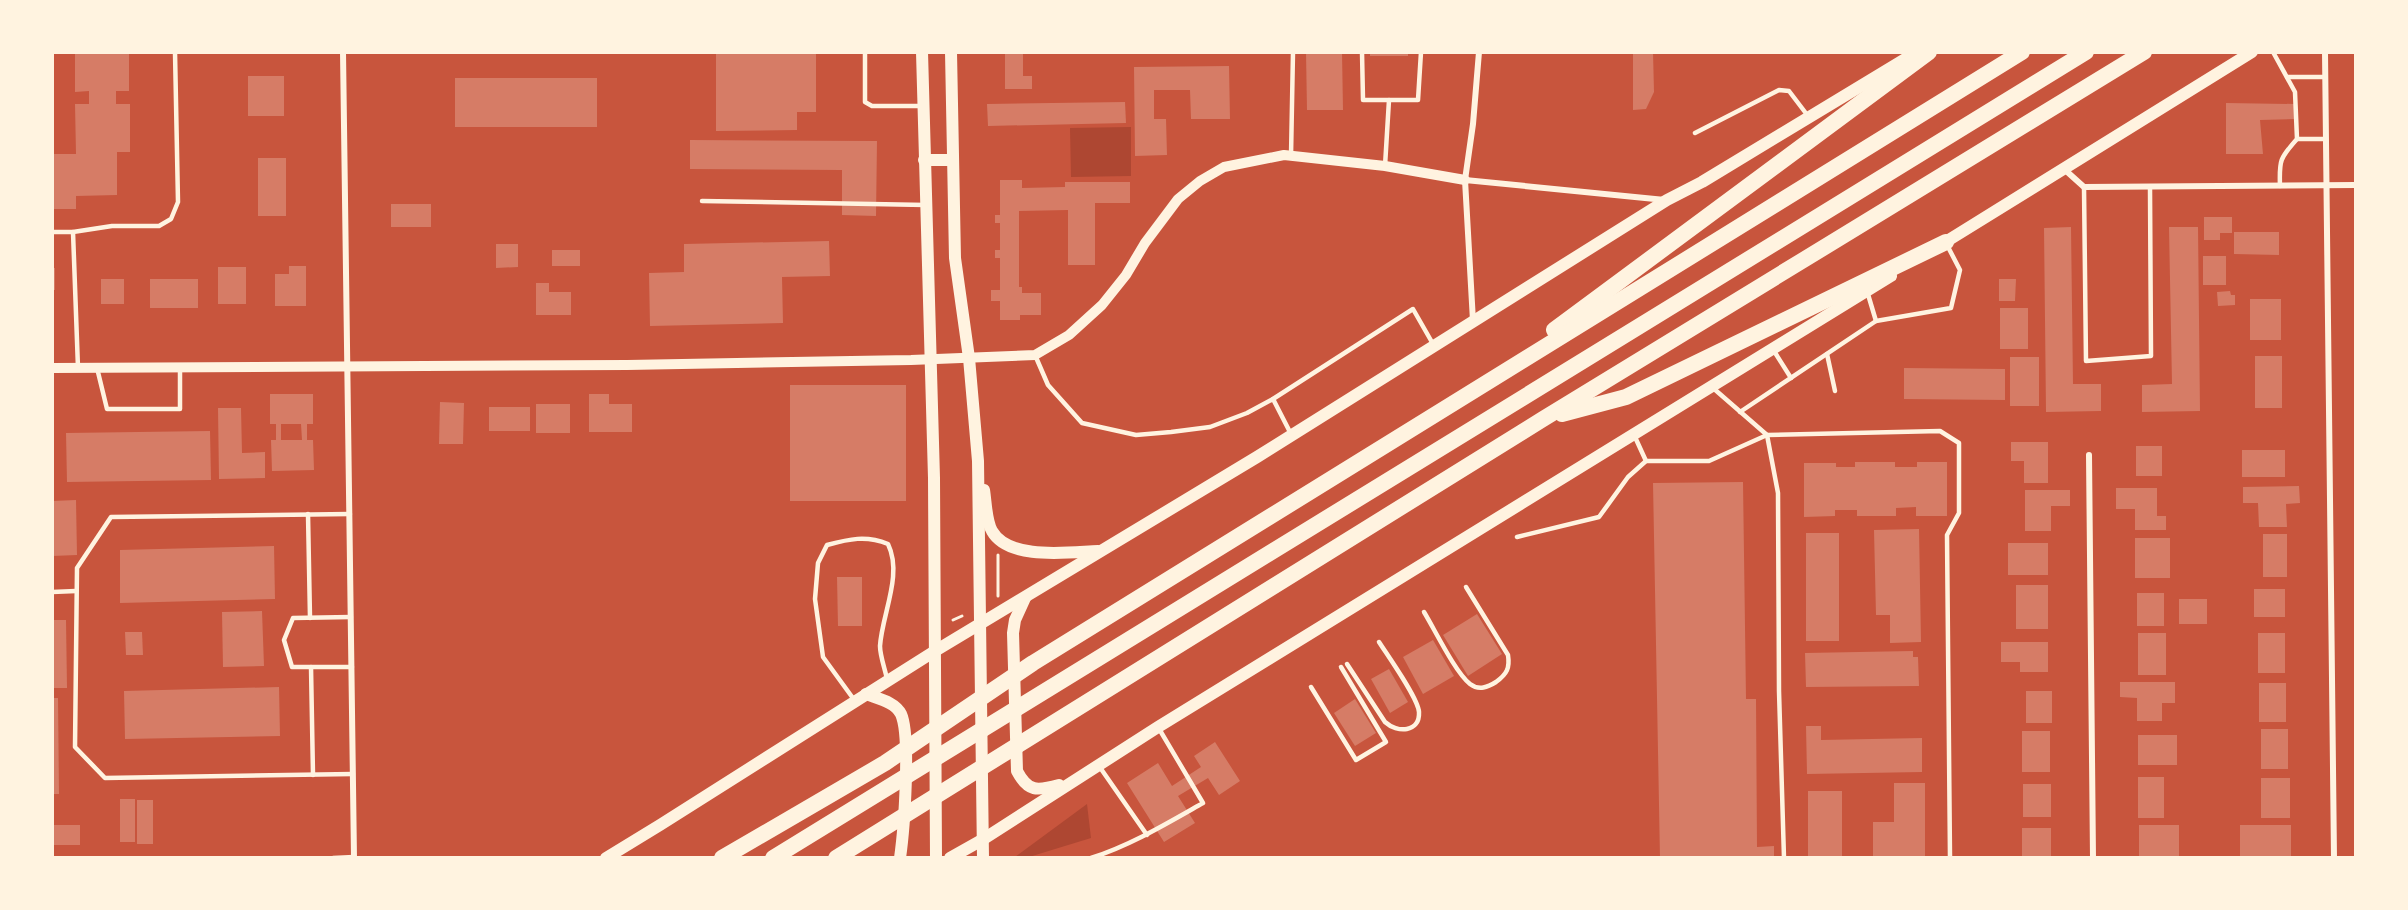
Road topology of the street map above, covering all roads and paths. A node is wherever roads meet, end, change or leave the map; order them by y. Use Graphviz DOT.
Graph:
graph roads {
  1 [pos="176,52"];
  2 [pos="343,52"];
  3 [pos="864,52"];
  4 [pos="922,52"];
  5 [pos="951,52"];
  6 [pos="1293,52"];
  7 [pos="1362,52"];
  8 [pos="1421,52"];
  9 [pos="1479,52"];
  10 [pos="1917,52"];
  11 [pos="1929,52"];
  12 [pos="2022,52"];
  13 [pos="2086,52"];
  14 [pos="2144,52"];
  15 [pos="2252,52"];
  16 [pos="2273,52"];
  17 [pos="2325,52"];
  18 [pos="2287,77"];
  19 [pos="2325,77"];
  20 [pos="1389,100"];
  21 [pos="922,106"];
  22 [pos="1809,118"];
  23 [pos="1695,133"];
  24 [pos="2298,139"];
  25 [pos="2325,139"];
  26 [pos="1292,156"];
  27 [pos="924,160"];
  28 [pos="952,160"];
  29 [pos="1385,166"];
  30 [pos="2063,169"];
  31 [pos="1465,180"];
  32 [pos="2355,185"];
  33 [pos="2280,186"];
  34 [pos="2325,186"];
  35 [pos="2084,187"];
  36 [pos="2150,188"];
  37 [pos="1667,200"];
  38 [pos="702,201"];
  39 [pos="926,205"];
  40 [pos="52,232"];
  41 [pos="73,232"];
  42 [pos="1946,242"];
  43 [pos="1867,291"];
  44 [pos="1876,321"];
  45 [pos="1473,322"];
  46 [pos="1434,346"];
  47 [pos="1773,348"];
  48 [pos="1827,354"];
  49 [pos="1035,355"];
  50 [pos="969,358"];
  51 [pos="932,359"];
  52 [pos="348,366"];
  53 [pos="180,367"];
  54 [pos="52,368"];
  55 [pos="78,368"];
  56 [pos="97,368"];
  57 [pos="1791,378"];
  58 [pos="1710,387"];
  59 [pos="1835,391"];
  60 [pos="1274,399"];
  61 [pos="1453,404"];
  62 [pos="1740,412"];
  63 [pos="1543,419"];
  64 [pos="1633,434"];
  65 [pos="1292,435"];
  66 [pos="1767,435"];
  67 [pos="2089,455"];
  68 [pos="978,461"];
  69 [pos="1646,461"];
  70 [pos="308,514"];
  71 [pos="350,514"];
  72 [pos="1517,537"];
  73 [pos="1000,549"];
  74 [pos="1099,551"];
  75 [pos="1466,587"];
  76 [pos="76,591"];
  77 [pos="52,592"];
  78 [pos="1025,598"];
  79 [pos="993,601"];
  80 [pos="1424,612"];
  81 [pos="351,617"];
  82 [pos="310,618"];
  83 [pos="981,624"];
  84 [pos="1380,642"];
  85 [pos="935,651"];
  86 [pos="1347,664"];
  87 [pos="310,667"];
  88 [pos="352,667"];
  89 [pos="1341,667"];
  90 [pos="888,681"];
  91 [pos="1311,687"];
  92 [pos="866,694"];
  93 [pos="855,701"];
  94 [pos="1158,727"];
  95 [pos="1098,765"];
  96 [pos="353,774"];
  97 [pos="313,775"];
  98 [pos="1071,782"];
  99 [pos="1147,835"];
  100 [pos="982,840"];
  101 [pos="1110,855"];
  102 [pos="354,857"];
  103 [pos="333,858"];
  104 [pos="606,858"];
  105 [pos="722,858"];
  106 [pos="773,858"];
  107 [pos="836,858"];
  108 [pos="900,858"];
  109 [pos="936,858"];
  110 [pos="950,858"];
  111 [pos="983,858"];
  112 [pos="1091,858"];
  113 [pos="1784,858"];
  114 [pos="1950,858"];
  115 [pos="2093,858"];
  116 [pos="2334,858"];
  1 -- 41 [label="lane"];
  2 -- 52 [label="street"];
  3 -- 21 [label="lane"];
  4 -- 21 [label="main road"];
  5 -- 28 [label="main road"];
  6 -- 26 [label="lane"];
  7 -- 20 [label="lane"];
  8 -- 20 [label="lane"];
  9 -- 31 [label="street"];
  10 -- 22 [label="main road"];
  11 -- 61 [label="highway"];
  12 -- 61 [label="highway"];
  13 -- 106 [label="highway"];
  14 -- 63 [label="highway"];
  15 -- 30 [label="main road"];
  16 -- 18 [label="lane"];
  17 -- 19 [label="street"];
  18 -- 19 [label="lane"];
  18 -- 24 [label="lane"];
  19 -- 25 [label="street"];
  20 -- 29 [label="lane"];
  21 -- 27 [label="main road"];
  22 -- 23 [label="lane"];
  22 -- 37 [label="main road"];
  24 -- 25 [label="lane"];
  24 -- 33 [label="lane"];
  25 -- 34 [label="street"];
  26 -- 29 [label="street"];
  26 -- 49 [label="street"];
  27 -- 28 [label="main road"];
  27 -- 39 [label="main road"];
  28 -- 50 [label="main road"];
  29 -- 31 [label="street"];
  30 -- 35 [label="street"];
  30 -- 42 [label="main road"];
  31 -- 37 [label="street"];
  31 -- 45 [label="street"];
  32 -- 34 [label="street"];
  33 -- 34 [label="street"];
  33 -- 36 [label="street"];
  34 -- 116 [label="street"];
  35 -- 36 [label="street"];
  35 -- 36 [label="lane"];
  37 -- 45 [label="main road"];
  38 -- 39 [label="lane"];
  39 -- 51 [label="main road"];
  40 -- 41 [label="lane"];
  41 -- 55 [label="lane"];
  42 -- 43 [label="main road"];
  42 -- 44 [label="lane"];
  42 -- 63 [label="highway"];
  43 -- 44 [label="lane"];
  43 -- 47 [label="main road"];
  44 -- 48 [label="lane"];
  45 -- 46 [label="main road"];
  46 -- 60 [label="lane"];
  46 -- 65 [label="main road"];
  47 -- 57 [label="lane"];
  47 -- 58 [label="main road"];
  48 -- 57 [label="lane"];
  48 -- 59 [label="lane"];
  49 -- 50 [label="street"];
  49 -- 60 [label="lane"];
  50 -- 51 [label="street"];
  50 -- 68 [label="main road"];
  51 -- 52 [label="street"];
  51 -- 85 [label="main road"];
  52 -- 53 [label="street"];
  52 -- 71 [label="street"];
  53 -- 56 [label="street"];
  53 -- 56 [label="lane"];
  54 -- 55 [label="street"];
  55 -- 56 [label="street"];
  57 -- 62 [label="lane"];
  58 -- 62 [label="lane"];
  58 -- 64 [label="main road"];
  60 -- 65 [label="lane"];
  61 -- 105 [label="highway"];
  62 -- 66 [label="lane"];
  63 -- 107 [label="highway"];
  64 -- 69 [label="lane"];
  64 -- 94 [label="main road"];
  65 -- 74 [label="main road"];
  66 -- 69 [label="lane"];
  66 -- 113 [label="lane"];
  66 -- 114 [label="lane"];
  67 -- 115 [label="street"];
  68 -- 74 [label="main road"];
  68 -- 83 [label="main road"];
  69 -- 72 [label="lane"];
  70 -- 71 [label="lane"];
  70 -- 76 [label="lane"];
  70 -- 82 [label="lane"];
  71 -- 81 [label="street"];
  73 -- 79 [label="path"];
  74 -- 78 [label="main road"];
  75 -- 80 [label="lane"];
  76 -- 77 [label="lane"];
  76 -- 97 [label="lane"];
  78 -- 83 [label="main road"];
  78 -- 98 [label="main road"];
  81 -- 82 [label="lane"];
  81 -- 88 [label="street"];
  82 -- 87 [label="lane"];
  83 -- 85 [label="main road"];
  83 -- 100 [label="main road"];
  84 -- 86 [label="lane"];
  85 -- 90 [label="main road"];
  85 -- 109 [label="main road"];
  87 -- 88 [label="lane"];
  87 -- 97 [label="lane"];
  88 -- 96 [label="street"];
  89 -- 91 [label="lane"];
  90 -- 92 [label="main road"];
  90 -- 93 [label="lane"];
  92 -- 93 [label="main road"];
  92 -- 108 [label="main road"];
  93 -- 104 [label="main road"];
  94 -- 95 [label="main road"];
  94 -- 99 [label="lane"];
  95 -- 98 [label="main road"];
  95 -- 99 [label="lane"];
  96 -- 97 [label="lane"];
  96 -- 102 [label="street"];
  98 -- 100 [label="main road"];
  99 -- 101 [label="lane"];
  100 -- 110 [label="main road"];
  100 -- 111 [label="main road"];
  101 -- 112 [label="lane"];
  102 -- 103 [label="lane"];
}
